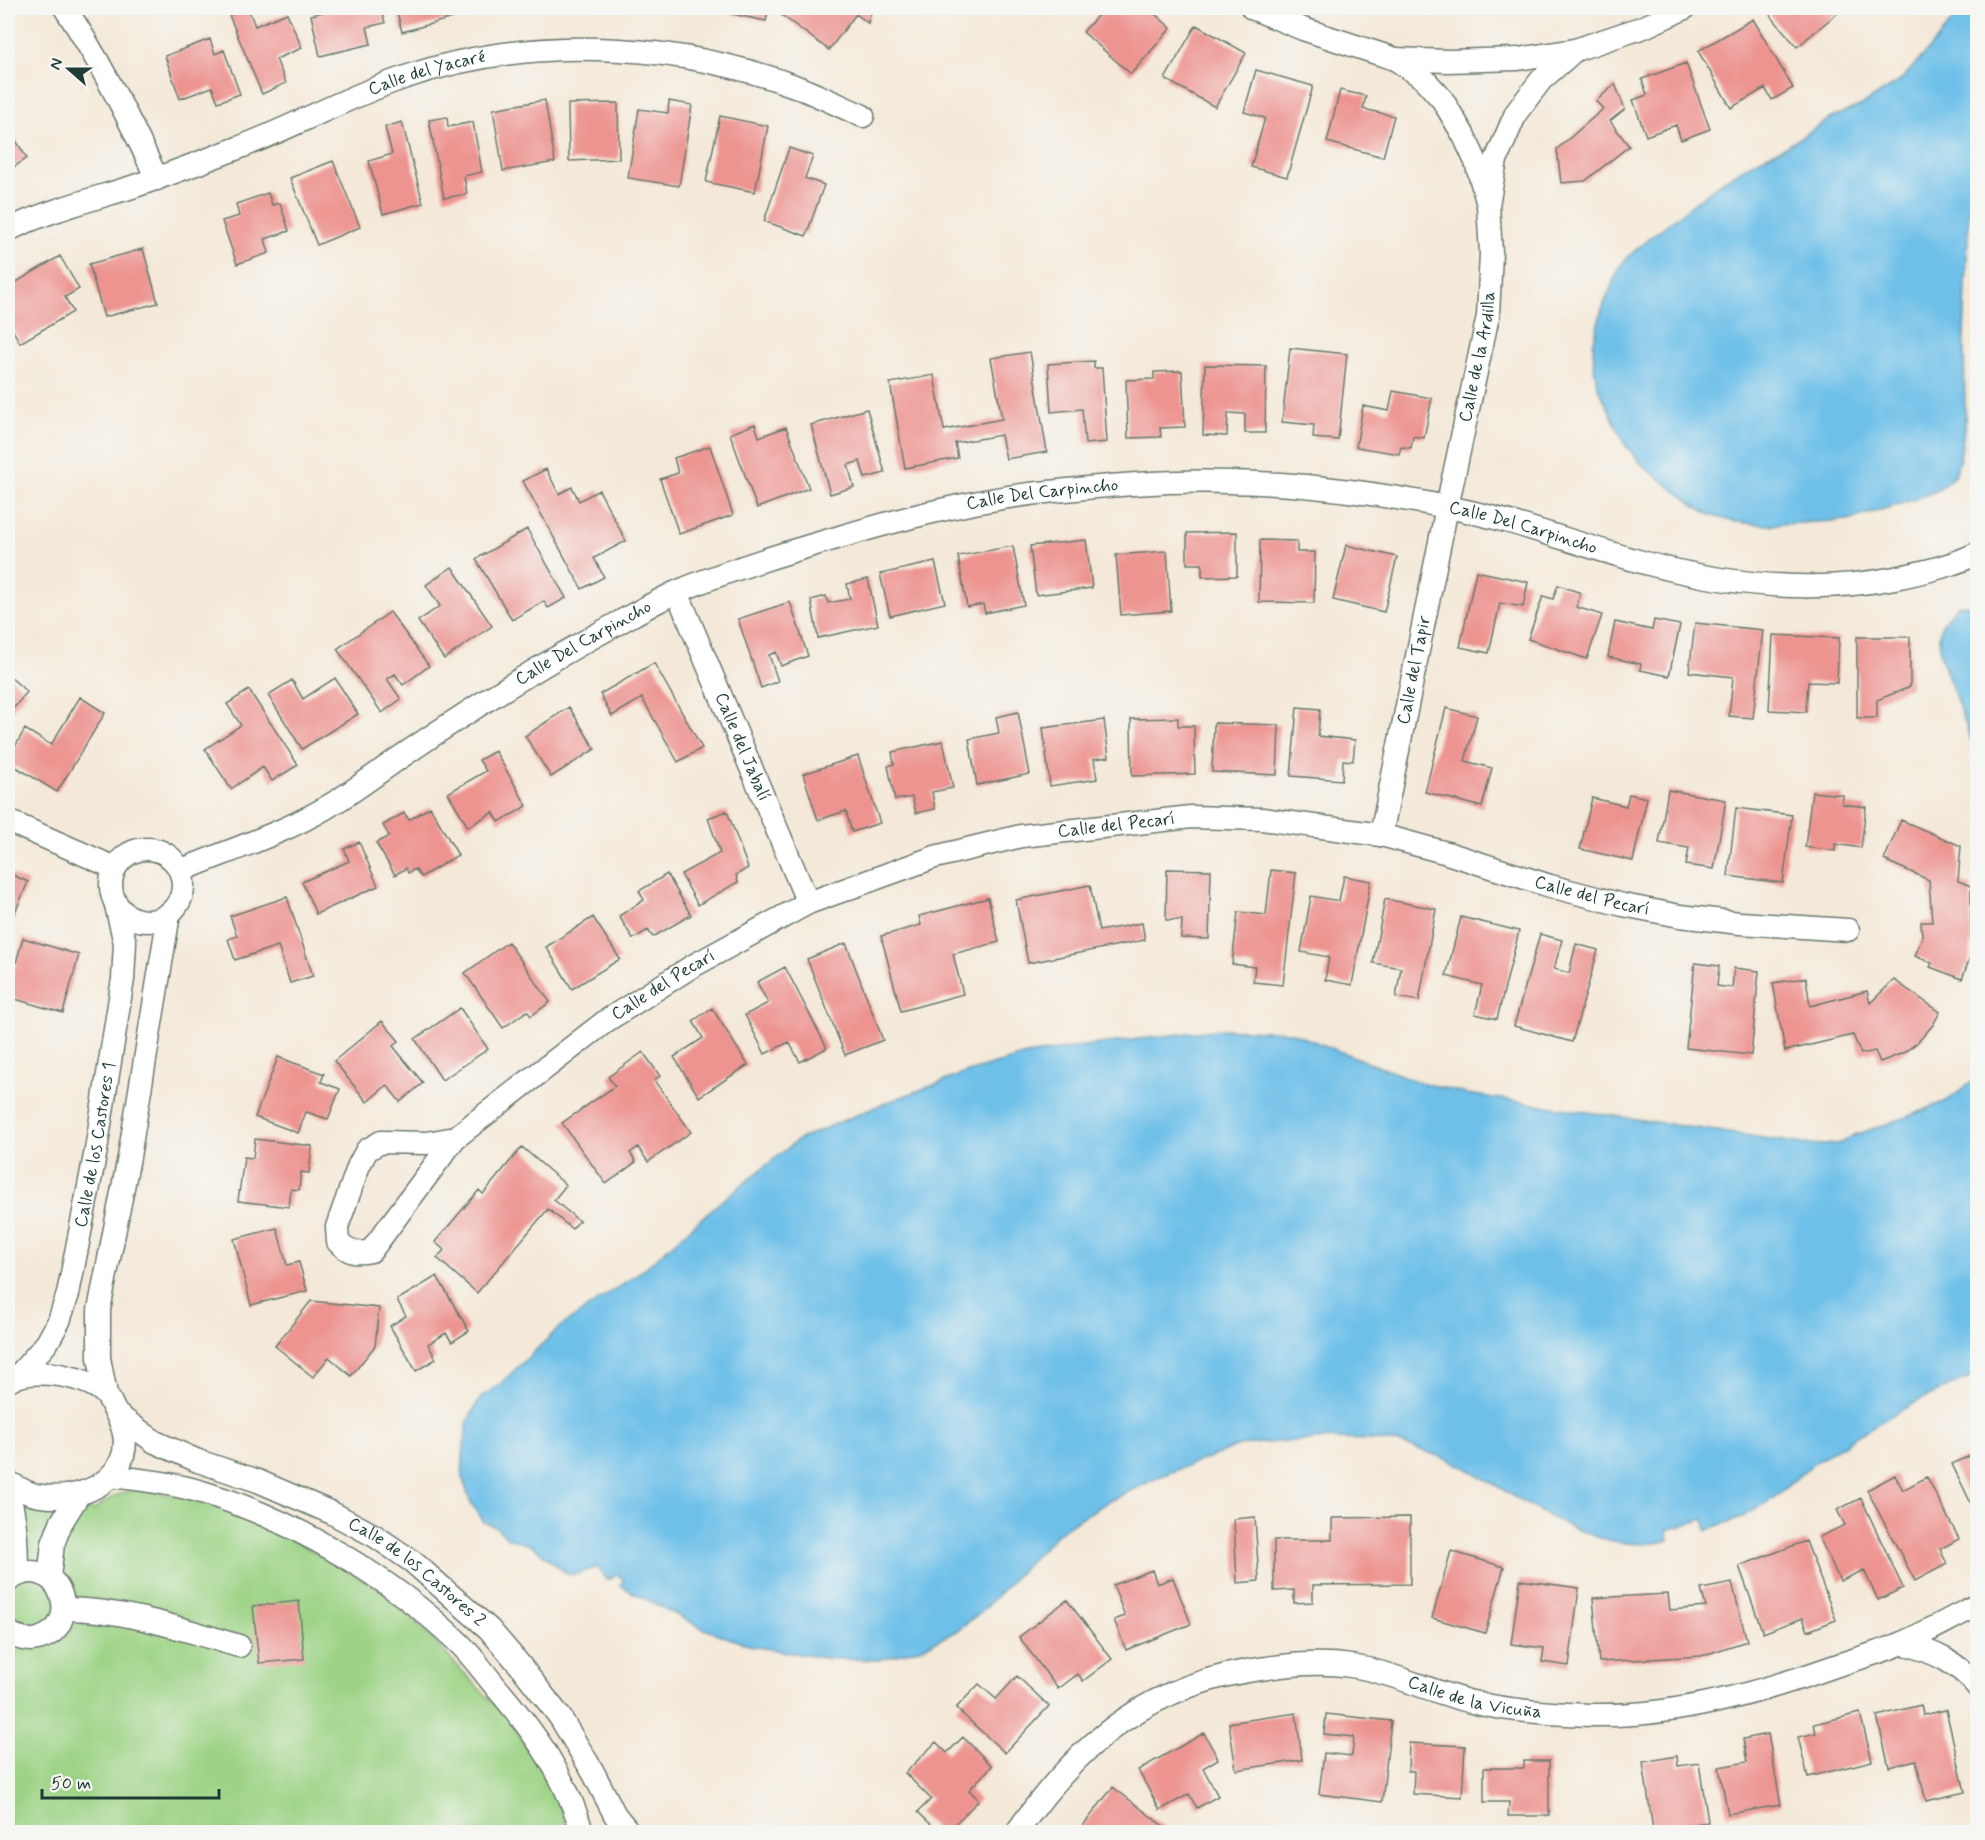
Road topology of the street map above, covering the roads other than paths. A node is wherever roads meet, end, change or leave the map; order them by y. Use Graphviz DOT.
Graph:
graph roads {
  1 [pos="65,8"];
  2 [pos="1252,8"];
  3 [pos="1685,8"];
  4 [pos="1575,50"];
  5 [pos="1395,58"];
  6 [pos="863,116"];
  7 [pos="157,179"];
  8 [pos="1488,205"];
  9 [pos="8,230"];
  10 [pos="1447,507"];
  11 [pos="1977,553"];
  12 [pos="677,592"];
  13 [pos="8,821"];
  14 [pos="1381,834"];
  15 [pos="115,868"];
  16 [pos="180,870"];
  17 [pos="115,901"];
  18 [pos="808,903"];
  19 [pos="169,914"];
  20 [pos="1848,930"];
  21 [pos="455,1138"];
  22 [pos="13,1379"];
  23 [pos="106,1394"];
  24 [pos="119,1416"];
  25 [pos="111,1476"];
  26 [pos="8,1482"];
  27 [pos="8,1491"];
  28 [pos="79,1494"];
  29 [pos="12,1577"];
  30 [pos="49,1577"];
  31 [pos="1977,1605"];
  32 [pos="64,1609"];
  33 [pos="8,1631"];
  34 [pos="1902,1643"];
  35 [pos="239,1647"];
  36 [pos="1977,1687"];
  37 [pos="582,1833"];
  38 [pos="629,1833"];
  39 [pos="1017,1833"];
  1 -- 7 [label="street"];
  2 -- 5 [label="street, Calle de la Ardilla"];
  3 -- 4 [label="street, Calle de la Ardilla"];
  4 -- 5 [label="street, Calle de la Ardilla"];
  4 -- 8 [label="street, Calle de la Ardilla"];
  5 -- 8 [label="street, Calle de la Ardilla"];
  6 -- 7 [label="street, Calle del Yacaré"];
  7 -- 9 [label="street, Calle del Yacaré"];
  8 -- 10 [label="street, Calle de la Ardilla"];
  10 -- 11 [label="street, Calle Del Carpincho"];
  10 -- 12 [label="street, Calle Del Carpincho"];
  10 -- 14 [label="street, Calle del Tapir"];
  12 -- 16 [label="street, Calle Del Carpincho"];
  12 -- 18 [label="street, Calle del Jabalí"];
  13 -- 15 [label="street"];
  14 -- 18 [label="street, Calle del Pecarí"];
  14 -- 20 [label="street, Calle del Pecarí"];
  15 -- 16 [label="street"];
  15 -- 17 [label="street"];
  16 -- 19 [label="street"];
  17 -- 19 [label="street"];
  17 -- 22 [label="street, Calle de los Castores 1"];
  18 -- 21 [label="street, Calle del Pecarí"];
  19 -- 23 [label="street, Calle de los Castores 1"];
  21 -- 21 [label="street, Calle del Pecarí"];
  22 -- 23 [label="street"];
  23 -- 24 [label="street"];
  24 -- 25 [label="street"];
  24 -- 38 [label="street, Calle de los Castores 2"];
  25 -- 28 [label="street"];
  25 -- 37 [label="street, Calle de los Castores 2"];
  26 -- 28 [label="street"];
  27 -- 29 [label="street"];
  28 -- 30 [label="street"];
  29 -- 30 [label="street"];
  30 -- 32 [label="street"];
  31 -- 34 [label="street, Calle de la Vicuña"];
  32 -- 33 [label="street"];
  32 -- 35 [label="street"];
  34 -- 36 [label="street"];
  34 -- 39 [label="street, Calle de la Vicuña"];
}
